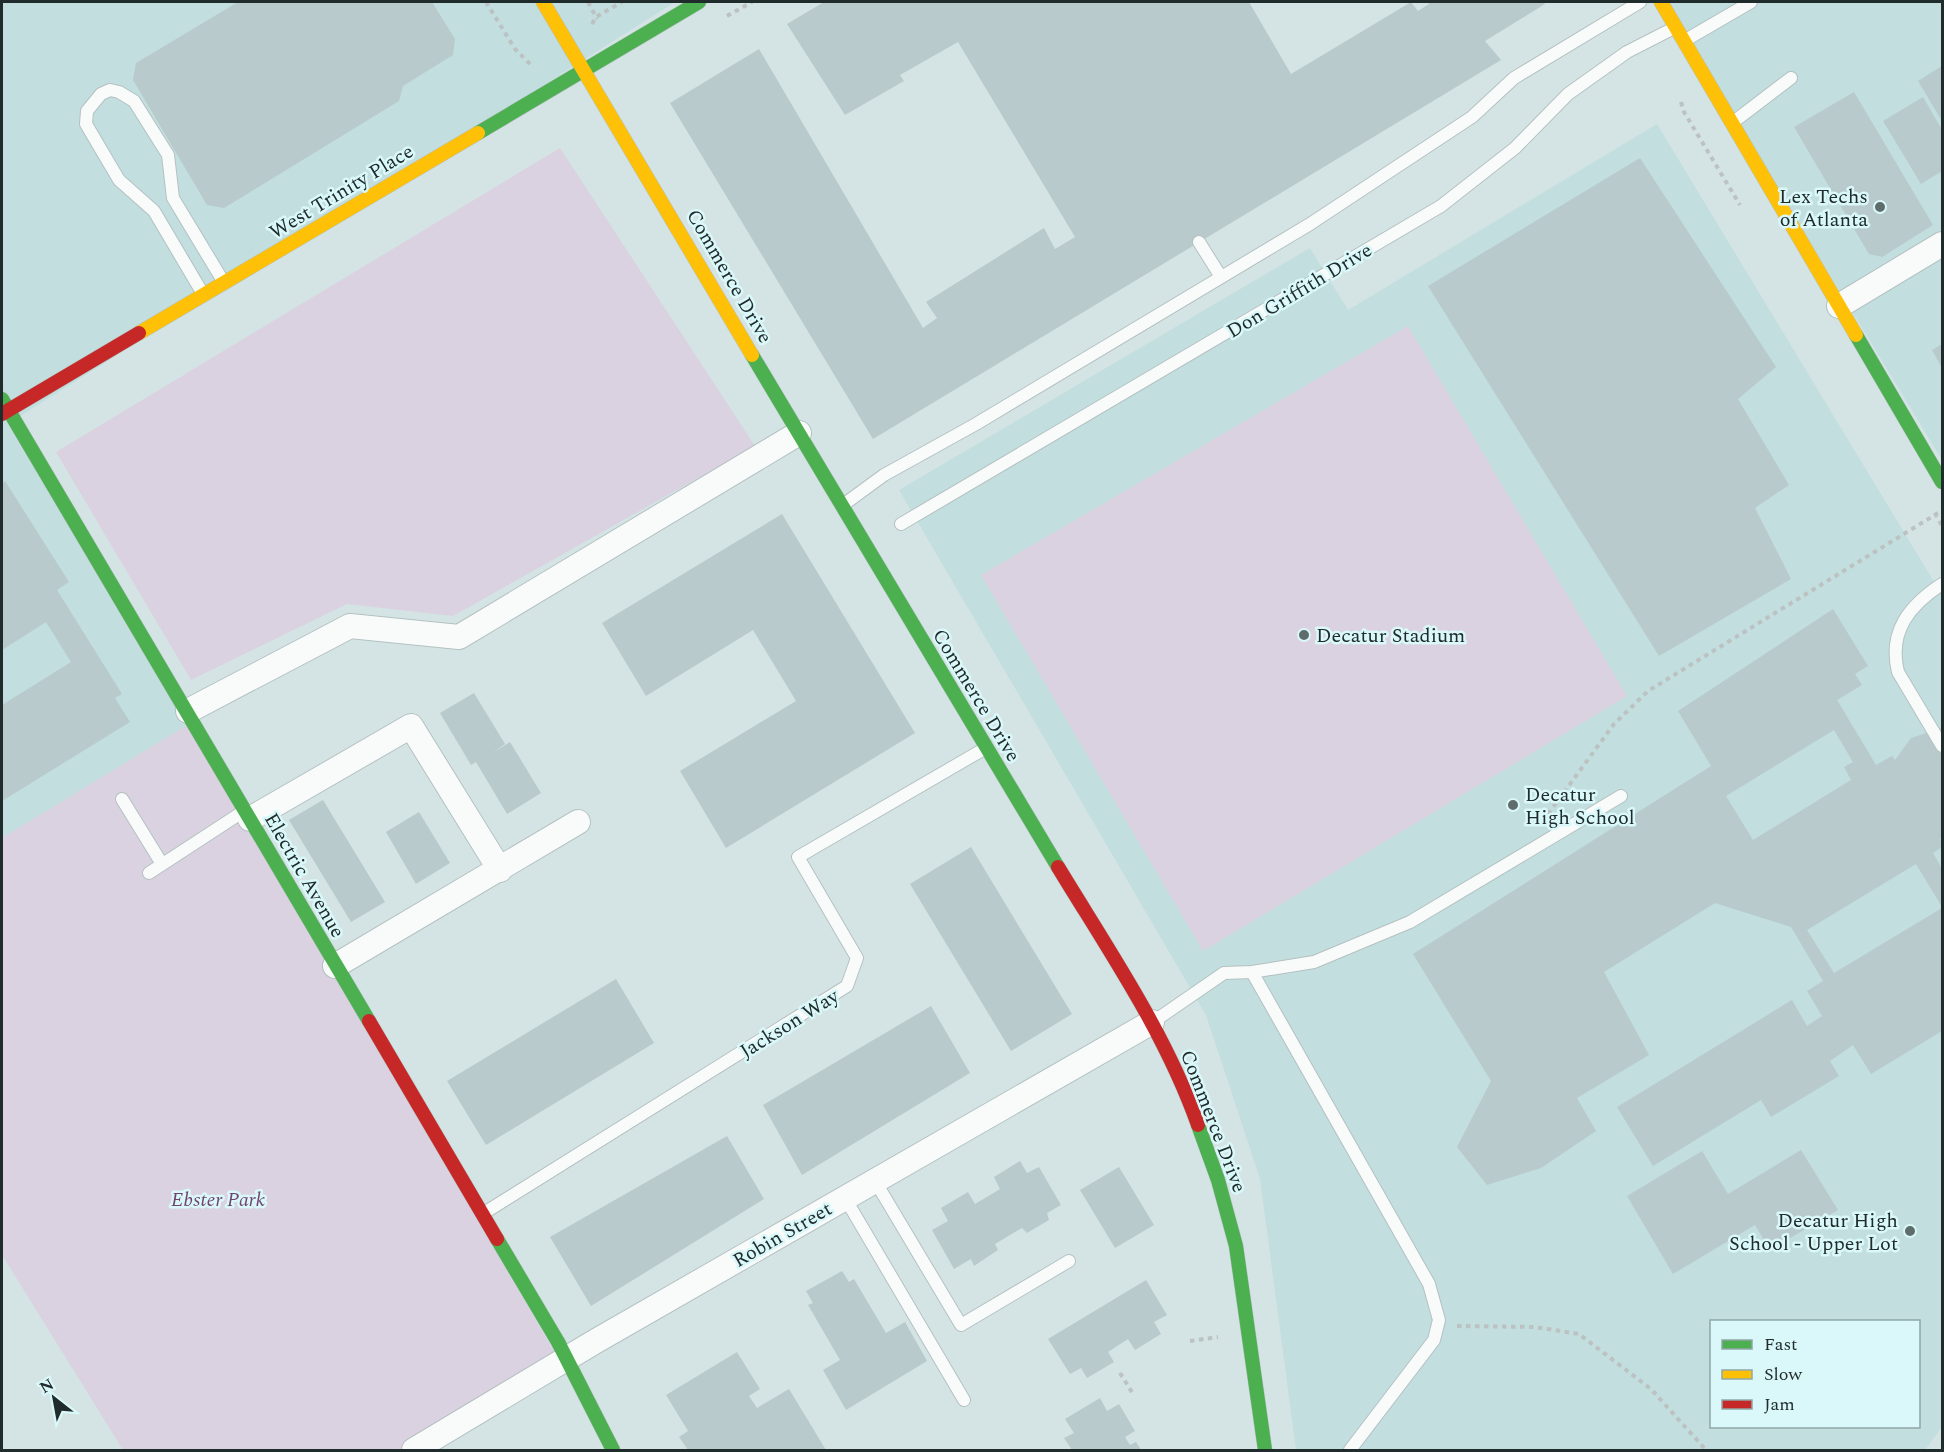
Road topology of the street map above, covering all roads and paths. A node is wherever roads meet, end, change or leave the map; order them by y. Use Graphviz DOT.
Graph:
graph roads {
  1 [pos="486,2"];
  2 [pos="543,2"];
  3 [pos="588,2"];
  4 [pos="622,2"];
  5 [pos="699,2"];
  6 [pos="1640,2"];
  7 [pos="1661,2"];
  8 [pos="1751,2"];
  9 [pos="1675,28"];
  10 [pos="1683,42"];
  11 [pos="515,49"];
  12 [pos="585,70"];
  13 [pos="1791,78"];
  14 [pos="1732,123"];
  15 [pos="1199,242"];
  16 [pos="1942,244"];
  17 [pos="1221,278"];
  18 [pos="224,283"];
  19 [pos="204,295"];
  20 [pos="1839,306"];
  21 [pos="4,408"];
  22 [pos="800,433"];
  23 [pos="1942,482"];
  24 [pos="842,506"];
  25 [pos="1942,511"];
  26 [pos="1940,521"];
  27 [pos="901,525"];
  28 [pos="1942,526"];
  29 [pos="1942,584"];
  30 [pos="188,711"];
  31 [pos="1942,746"];
  32 [pos="985,748"];
  33 [pos="1621,796"];
  34 [pos="122,799"];
  35 [pos="247,815"];
  36 [pos="578,822"];
  37 [pos="1556,835"];
  38 [pos="162,864"];
  39 [pos="500,870"];
  40 [pos="149,873"];
  41 [pos="335,966"];
  42 [pos="1252,972"];
  43 [pos="1152,1022"];
  44 [pos="875,1181"];
  45 [pos="845,1198"];
  46 [pos="483,1214"];
  47 [pos="1069,1261"];
  48 [pos="1462,1328"];
  49 [pos="1218,1337"];
  50 [pos="1190,1341"];
  51 [pos="567,1358"];
  52 [pos="1120,1373"];
  53 [pos="1133,1394"];
  54 [pos="964,1400"];
  55 [pos="414,1450"];
  56 [pos="612,1450"];
  57 [pos="1265,1450"];
  58 [pos="1350,1450"];
  59 [pos="1706,1450"];
  1 -- 11 [label="path"];
  2 -- 12 [label="street, Commerce Drive"];
  3 -- 4 [label="path"];
  5 -- 12 [label="street, West Trinity Place"];
  6 -- 17 [label="lane"];
  7 -- 9 [label="street"];
  8 -- 10 [label="lane"];
  9 -- 10 [label="street"];
  9 -- 27 [label="lane, Don Griffith Drive"];
  10 -- 14 [label="street"];
  12 -- 18 [label="street, West Trinity Place"];
  12 -- 22 [label="street, Commerce Drive"];
  13 -- 14 [label="lane"];
  14 -- 20 [label="street"];
  15 -- 17 [label="lane"];
  16 -- 20 [label="street"];
  17 -- 24 [label="lane"];
  18 -- 19 [label="street, West Trinity Place"];
  18 -- 19 [label="lane"];
  19 -- 21 [label="street, West Trinity Place"];
  20 -- 23 [label="street"];
  21 -- 30 [label="street, Electric Avenue"];
  22 -- 24 [label="street, Commerce Drive"];
  22 -- 30 [label="street"];
  24 -- 32 [label="street, Commerce Drive"];
  25 -- 37 [label="path"];
  26 -- 28 [label="path"];
  29 -- 31 [label="lane"];
  30 -- 35 [label="street, Electric Avenue"];
  32 -- 43 [label="street, Commerce Drive"];
  32 -- 46 [label="lane, Jackson Way"];
  33 -- 37 [label="lane"];
  34 -- 38 [label="lane"];
  35 -- 38 [label="lane"];
  35 -- 39 [label="street"];
  35 -- 41 [label="street, Electric Avenue"];
  36 -- 39 [label="street"];
  37 -- 42 [label="lane"];
  38 -- 40 [label="lane"];
  39 -- 41 [label="street"];
  41 -- 46 [label="street, Electric Avenue"];
  42 -- 43 [label="lane"];
  42 -- 58 [label="lane"];
  43 -- 44 [label="street, Robin Street"];
  43 -- 57 [label="street, Commerce Drive"];
  44 -- 45 [label="street, Robin Street"];
  44 -- 47 [label="lane"];
  45 -- 51 [label="street, Robin Street"];
  45 -- 54 [label="lane"];
  46 -- 51 [label="street, Electric Avenue"];
  48 -- 59 [label="path"];
  49 -- 50 [label="path"];
  51 -- 55 [label="street, Robin Street"];
  51 -- 56 [label="street, Electric Avenue"];
  52 -- 53 [label="path"];
}
